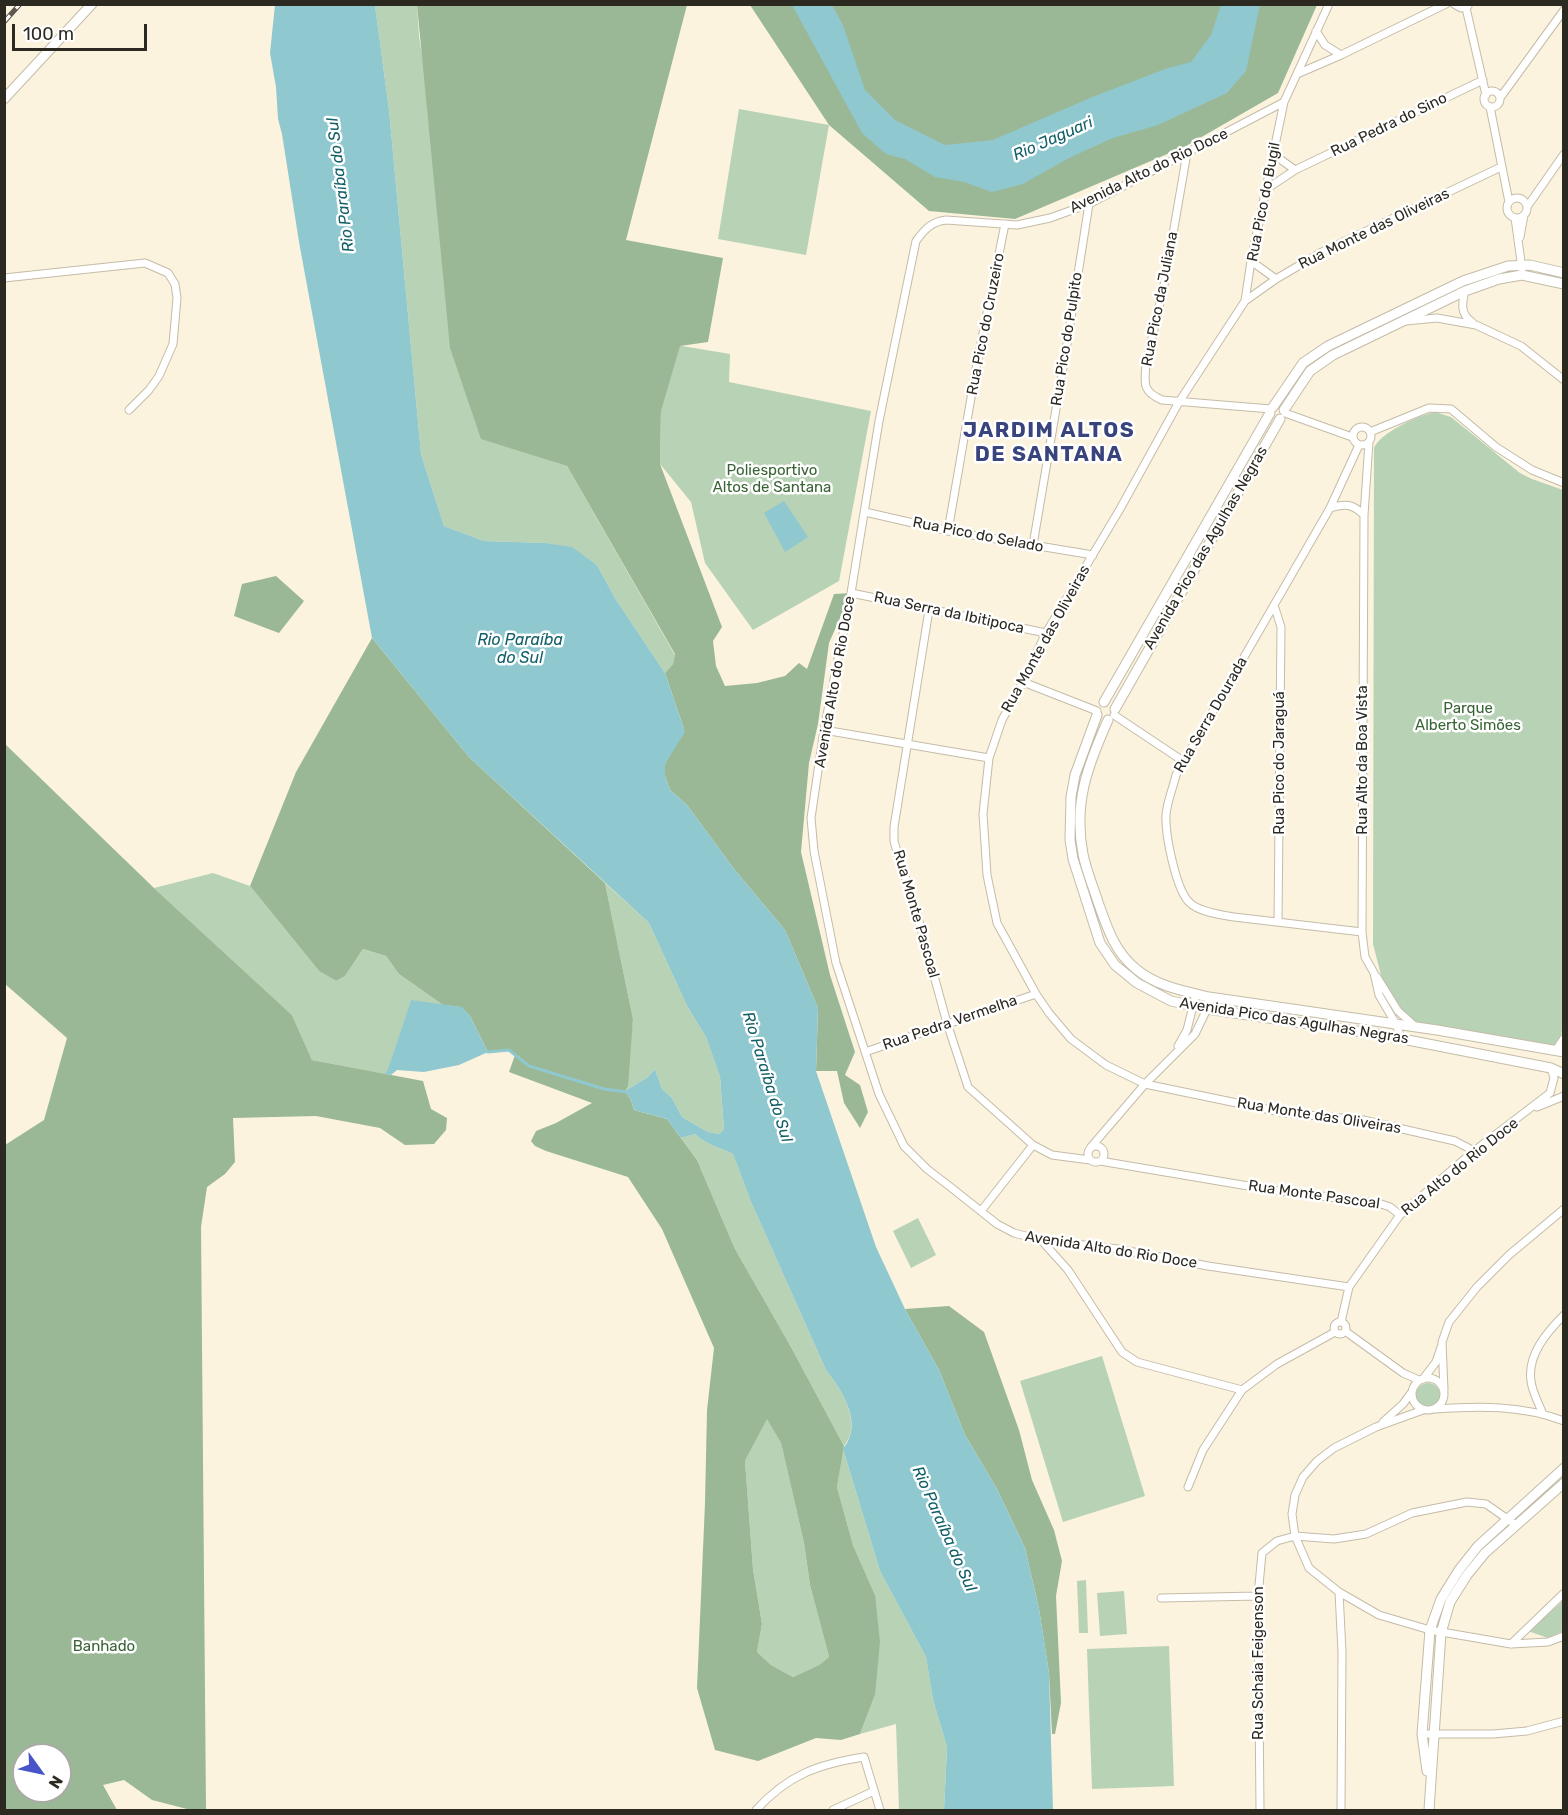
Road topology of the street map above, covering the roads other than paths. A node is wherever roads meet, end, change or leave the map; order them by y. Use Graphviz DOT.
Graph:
graph roads {
  1 [pos="92,4"];
  2 [pos="1329,4"];
  3 [pos="1446,4"];
  4 [pos="1454,4"];
  5 [pos="1468,6"];
  6 [pos="1563,10"];
  7 [pos="1316,31"];
  8 [pos="1341,56"];
  9 [pos="1298,74"];
  10 [pos="1483,80"];
  11 [pos="1486,95"];
  12 [pos="4,99"];
  13 [pos="1500,99"];
  14 [pos="1284,102"];
  15 [pos="1490,107"];
  16 [pos="1187,153"];
  17 [pos="1563,153"];
  18 [pos="1273,154"];
  19 [pos="1501,167"];
  20 [pos="1295,170"];
  21 [pos="1265,190"];
  22 [pos="1509,202"];
  23 [pos="1089,204"];
  24 [pos="1527,207"];
  25 [pos="1524,215"];
  26 [pos="1515,218"];
  27 [pos="1005,224"];
  28 [pos="1519,243"];
  29 [pos="1251,261"];
  30 [pos="1522,270"];
  31 [pos="1563,273"];
  32 [pos="4,278"];
  33 [pos="1276,279"];
  34 [pos="1563,284"];
  35 [pos="1465,291"];
  36 [pos="1245,301"];
  37 [pos="1406,321"];
  38 [pos="1476,325"];
  39 [pos="1563,380"];
  40 [pos="1179,402"];
  41 [pos="129,410"];
  42 [pos="1272,410"];
  43 [pos="1283,414"];
  44 [pos="1358,427"];
  45 [pos="1333,429"];
  46 [pos="1370,432"];
  47 [pos="1352,437"];
  48 [pos="1364,444"];
  49 [pos="1563,483"];
  50 [pos="1330,508"];
  51 [pos="865,512"];
  52 [pos="1364,515"];
  53 [pos="948,531"];
  54 [pos="1033,545"];
  55 [pos="1093,555"];
  56 [pos="851,593"];
  57 [pos="1274,605"];
  58 [pos="929,609"];
  59 [pos="1046,633"];
  60 [pos="1023,682"];
  61 [pos="1104,702"];
  62 [pos="1097,713"];
  63 [pos="1112,715"];
  64 [pos="825,730"];
  65 [pos="907,744"];
  66 [pos="989,758"];
  67 [pos="1183,760"];
  68 [pos="1278,922"];
  69 [pos="1362,932"];
  70 [pos="1374,972"];
  71 [pos="1036,994"];
  72 [pos="1196,994"];
  73 [pos="1209,997"];
  74 [pos="1193,1006"];
  75 [pos="1207,1009"];
  76 [pos="947,1023"];
  77 [pos="1396,1024"];
  78 [pos="1417,1028"];
  79 [pos="1401,1038"];
  80 [pos="1563,1038"];
  81 [pos="1560,1051"];
  82 [pos="865,1052"];
  83 [pos="1164,1065"];
  84 [pos="1551,1068"];
  85 [pos="1563,1074"];
  86 [pos="1145,1084"];
  87 [pos="1563,1096"];
  88 [pos="1532,1109"];
  89 [pos="1105,1130"];
  90 [pos="1033,1145"];
  91 [pos="1091,1147"];
  92 [pos="1474,1151"];
  93 [pos="1102,1155"];
  94 [pos="1089,1158"];
  95 [pos="1563,1209"];
  96 [pos="981,1210"];
  97 [pos="1400,1215"];
  98 [pos="1041,1240"];
  99 [pos="1349,1287"];
  100 [pos="1563,1314"];
  101 [pos="1341,1322"];
  102 [pos="1346,1331"];
  103 [pos="1335,1332"];
  104 [pos="1442,1342"];
  105 [pos="1403,1373"];
  106 [pos="1421,1379"];
  107 [pos="1242,1390"];
  108 [pos="1412,1392"];
  109 [pos="1444,1392"];
  110 [pos="1466,1407"];
  111 [pos="1435,1409"];
  112 [pos="1423,1410"];
  113 [pos="1542,1412"];
  114 [pos="1563,1421"];
  115 [pos="1376,1427"];
  116 [pos="1563,1468"];
  117 [pos="1563,1483"];
  118 [pos="1188,1487"];
  119 [pos="1513,1522"];
  120 [pos="1295,1536"];
  121 [pos="1339,1592"];
  122 [pos="1563,1593"];
  123 [pos="1258,1596"];
  124 [pos="1161,1598"];
  125 [pos="1430,1630"];
  126 [pos="1442,1633"];
  127 [pos="1563,1636"];
  128 [pos="1511,1644"];
  129 [pos="1563,1721"];
  130 [pos="1433,1733"];
  131 [pos="1422,1734"];
  132 [pos="1429,1788"];
  133 [pos="874,1791"];
  134 [pos="756,1810"];
  135 [pos="832,1810"];
  136 [pos="880,1810"];
  137 [pos="1260,1810"];
  138 [pos="1341,1810"];
  139 [pos="1429,1810"];
  1 -- 12 [label="street"];
  2 -- 7 [label="street"];
  3 -- 8 [label="street"];
  4 -- 5 [label="street"];
  5 -- 10 [label="street"];
  6 -- 13 [label="street"];
  7 -- 8 [label="street"];
  7 -- 9 [label="street"];
  8 -- 9 [label="street"];
  9 -- 14 [label="street"];
  10 -- 11 [label="street"];
  10 -- 20 [label="street, Rua Pedra do Sino"];
  11 -- 13 [label="street"];
  11 -- 15 [label="street"];
  13 -- 15 [label="street"];
  14 -- 16 [label="street, Avenida Alto do Rio Doce"];
  14 -- 18 [label="street, Rua Pico do Bugil"];
  15 -- 19 [label="street"];
  16 -- 23 [label="street, Avenida Alto do Rio Doce"];
  16 -- 40 [label="street, Rua Pico da Juliana"];
  17 -- 24 [label="street"];
  18 -- 20 [label="street"];
  18 -- 21 [label="street, Rua Pico do Bugil"];
  19 -- 22 [label="street"];
  19 -- 33 [label="street, Rua Monte das Oliveiras"];
  20 -- 21 [label="street, Rua Pedra do Sino"];
  21 -- 29 [label="street, Rua Pico do Bugil"];
  22 -- 24 [label="street"];
  22 -- 26 [label="street"];
  23 -- 27 [label="street, Avenida Alto do Rio Doce"];
  23 -- 54 [label="street, Rua Pico do Pulpito"];
  24 -- 25 [label="street"];
  25 -- 26 [label="street"];
  25 -- 28 [label="street"];
  26 -- 28 [label="street"];
  27 -- 51 [label="street, Avenida Alto do Rio Doce"];
  27 -- 53 [label="street, Rua Pico do Cruzeiro"];
  28 -- 30 [label="street"];
  29 -- 33 [label="street"];
  29 -- 36 [label="street, Rua Pico do Bugil"];
  30 -- 31 [label="street, Avenida Pico das Agulhas Negras"];
  30 -- 34 [label="street, Avenida Pico das Agulhas Negras"];
  30 -- 35 [label="street, Avenida Pico das Agulhas Negras"];
  30 -- 42 [label="street, Avenida Pico das Agulhas Negras"];
  32 -- 41 [label="street"];
  33 -- 36 [label="street, Rua Monte das Oliveiras"];
  35 -- 37 [label="street, Avenida Pico das Agulhas Negras"];
  35 -- 38 [label="street"];
  36 -- 40 [label="street, Rua Monte das Oliveiras"];
  37 -- 38 [label="street"];
  37 -- 43 [label="street, Avenida Pico das Agulhas Negras"];
  38 -- 39 [label="street"];
  40 -- 42 [label="street, Rua Pico da Juliana"];
  40 -- 55 [label="street, Rua Monte das Oliveiras"];
  42 -- 43 [label="street"];
  42 -- 61 [label="street, Avenida Pico das Agulhas Negras"];
  43 -- 45 [label="street"];
  43 -- 63 [label="street, Avenida Pico das Agulhas Negras"];
  44 -- 45 [label="street"];
  44 -- 46 [label="street"];
  44 -- 47 [label="street"];
  45 -- 47 [label="street"];
  46 -- 48 [label="street"];
  46 -- 49 [label="street"];
  47 -- 48 [label="street"];
  48 -- 50 [label="street, Rua Serra Dourada"];
  48 -- 52 [label="street, Rua Alto da Boa Vista"];
  50 -- 52 [label="street"];
  50 -- 57 [label="street, Rua Serra Dourada"];
  51 -- 53 [label="street, Rua Pico do Selado"];
  51 -- 56 [label="street, Avenida Alto do Rio Doce"];
  52 -- 69 [label="street, Rua Alto da Boa Vista"];
  53 -- 54 [label="street, Rua Pico do Selado"];
  54 -- 55 [label="street, Rua Pico do Selado"];
  55 -- 59 [label="street, Rua Monte das Oliveiras"];
  56 -- 58 [label="street, Rua Serra da Ibitipoca"];
  56 -- 64 [label="street, Avenida Alto do Rio Doce"];
  57 -- 67 [label="street, Rua Serra Dourada"];
  57 -- 68 [label="street, Rua Pico do Jaraguá"];
  58 -- 59 [label="street, Rua Serra da Ibitipoca"];
  58 -- 65 [label="street, Rua Monte Pascoal"];
  59 -- 60 [label="street, Rua Monte das Oliveiras"];
  60 -- 62 [label="street"];
  60 -- 66 [label="street, Rua Monte das Oliveiras"];
  61 -- 62 [label="street"];
  61 -- 63 [label="street"];
  62 -- 63 [label="street"];
  62 -- 74 [label="street, Avenida Pico das Agulhas Negras"];
  63 -- 67 [label="street"];
  63 -- 72 [label="street, Avenida Pico das Agulhas Negras"];
  64 -- 65 [label="street"];
  64 -- 82 [label="street, Avenida Alto do Rio Doce"];
  65 -- 66 [label="street"];
  65 -- 76 [label="street, Rua Monte Pascoal"];
  66 -- 71 [label="street, Rua Monte das Oliveiras"];
  67 -- 68 [label="street, Rua Serra Dourada"];
  68 -- 69 [label="street, Rua Serra Dourada"];
  69 -- 70 [label="street, Rua Alto da Boa Vista"];
  70 -- 77 [label="street, Rua Alto da Boa Vista"];
  70 -- 78 [label="street"];
  71 -- 76 [label="street, Rua Pedra Vermelha"];
  71 -- 86 [label="street, Rua Monte das Oliveiras"];
  72 -- 73 [label="street, Avenida Pico das Agulhas Negras"];
  72 -- 74 [label="street"];
  73 -- 75 [label="street"];
  73 -- 77 [label="street, Avenida Pico das Agulhas Negras"];
  74 -- 75 [label="street, Avenida Pico das Agulhas Negras"];
  74 -- 83 [label="street"];
  75 -- 79 [label="street, Avenida Pico das Agulhas Negras"];
  75 -- 83 [label="street"];
  76 -- 82 [label="street, Rua Pedra Vermelha"];
  76 -- 90 [label="street, Rua Monte Pascoal"];
  77 -- 78 [label="street, Avenida Pico das Agulhas Negras"];
  77 -- 79 [label="street, Rua Alto da Boa Vista"];
  78 -- 81 [label="street, Avenida Pico das Agulhas Negras"];
  79 -- 84 [label="street, Avenida Pico das Agulhas Negras"];
  80 -- 81 [label="street"];
  81 -- 84 [label="street"];
  82 -- 96 [label="street, Avenida Alto do Rio Doce"];
  83 -- 86 [label="street"];
  84 -- 85 [label="street, Avenida Pico das Agulhas Negras"];
  84 -- 88 [label="street"];
  86 -- 89 [label="street"];
  86 -- 92 [label="street, Rua Monte das Oliveiras"];
  87 -- 88 [label="street"];
  88 -- 92 [label="street, Rua Alto do Rio Doce"];
  89 -- 91 [label="street"];
  89 -- 93 [label="street"];
  90 -- 94 [label="street, Rua Monte Pascoal"];
  90 -- 96 [label="street"];
  91 -- 93 [label="street"];
  91 -- 94 [label="street"];
  92 -- 97 [label="street, Rua Alto do Rio Doce"];
  93 -- 94 [label="street"];
  93 -- 97 [label="street, Rua Monte Pascoal"];
  95 -- 104 [label="street"];
  96 -- 98 [label="street, Avenida Alto do Rio Doce"];
  97 -- 99 [label="street, Rua Alto do Rio Doce"];
  98 -- 99 [label="street, Avenida Alto do Rio Doce"];
  98 -- 107 [label="street"];
  99 -- 101 [label="street, Rua Alto do Rio Doce"];
  100 -- 113 [label="street"];
  101 -- 102 [label="street"];
  101 -- 103 [label="street"];
  102 -- 103 [label="street"];
  102 -- 105 [label="street"];
  103 -- 107 [label="street"];
  104 -- 106 [label="street"];
  104 -- 109 [label="street"];
  105 -- 106 [label="street"];
  105 -- 108 [label="street"];
  106 -- 108 [label="street"];
  106 -- 109 [label="street"];
  107 -- 118 [label="street"];
  108 -- 112 [label="street"];
  108 -- 115 [label="street"];
  109 -- 110 [label="street"];
  109 -- 111 [label="street"];
  110 -- 111 [label="street"];
  110 -- 113 [label="street"];
  111 -- 112 [label="street"];
  112 -- 115 [label="street"];
  113 -- 114 [label="street"];
  115 -- 120 [label="street"];
  116 -- 119 [label="street"];
  117 -- 119 [label="street"];
  119 -- 120 [label="street"];
  119 -- 125 [label="street"];
  119 -- 126 [label="street"];
  120 -- 121 [label="street"];
  120 -- 123 [label="street, Rua Schaia Feigenson"];
  121 -- 125 [label="street"];
  121 -- 138 [label="street"];
  122 -- 128 [label="street"];
  123 -- 124 [label="street"];
  123 -- 137 [label="street, Rua Schaia Feigenson"];
  125 -- 126 [label="street"];
  125 -- 131 [label="street"];
  126 -- 128 [label="street"];
  126 -- 130 [label="street"];
  127 -- 128 [label="street"];
  129 -- 130 [label="street"];
  130 -- 131 [label="street"];
  130 -- 132 [label="street"];
  131 -- 132 [label="street"];
  132 -- 139 [label="street"];
  133 -- 134 [label="street"];
  133 -- 135 [label="street"];
  133 -- 136 [label="street"];
}
